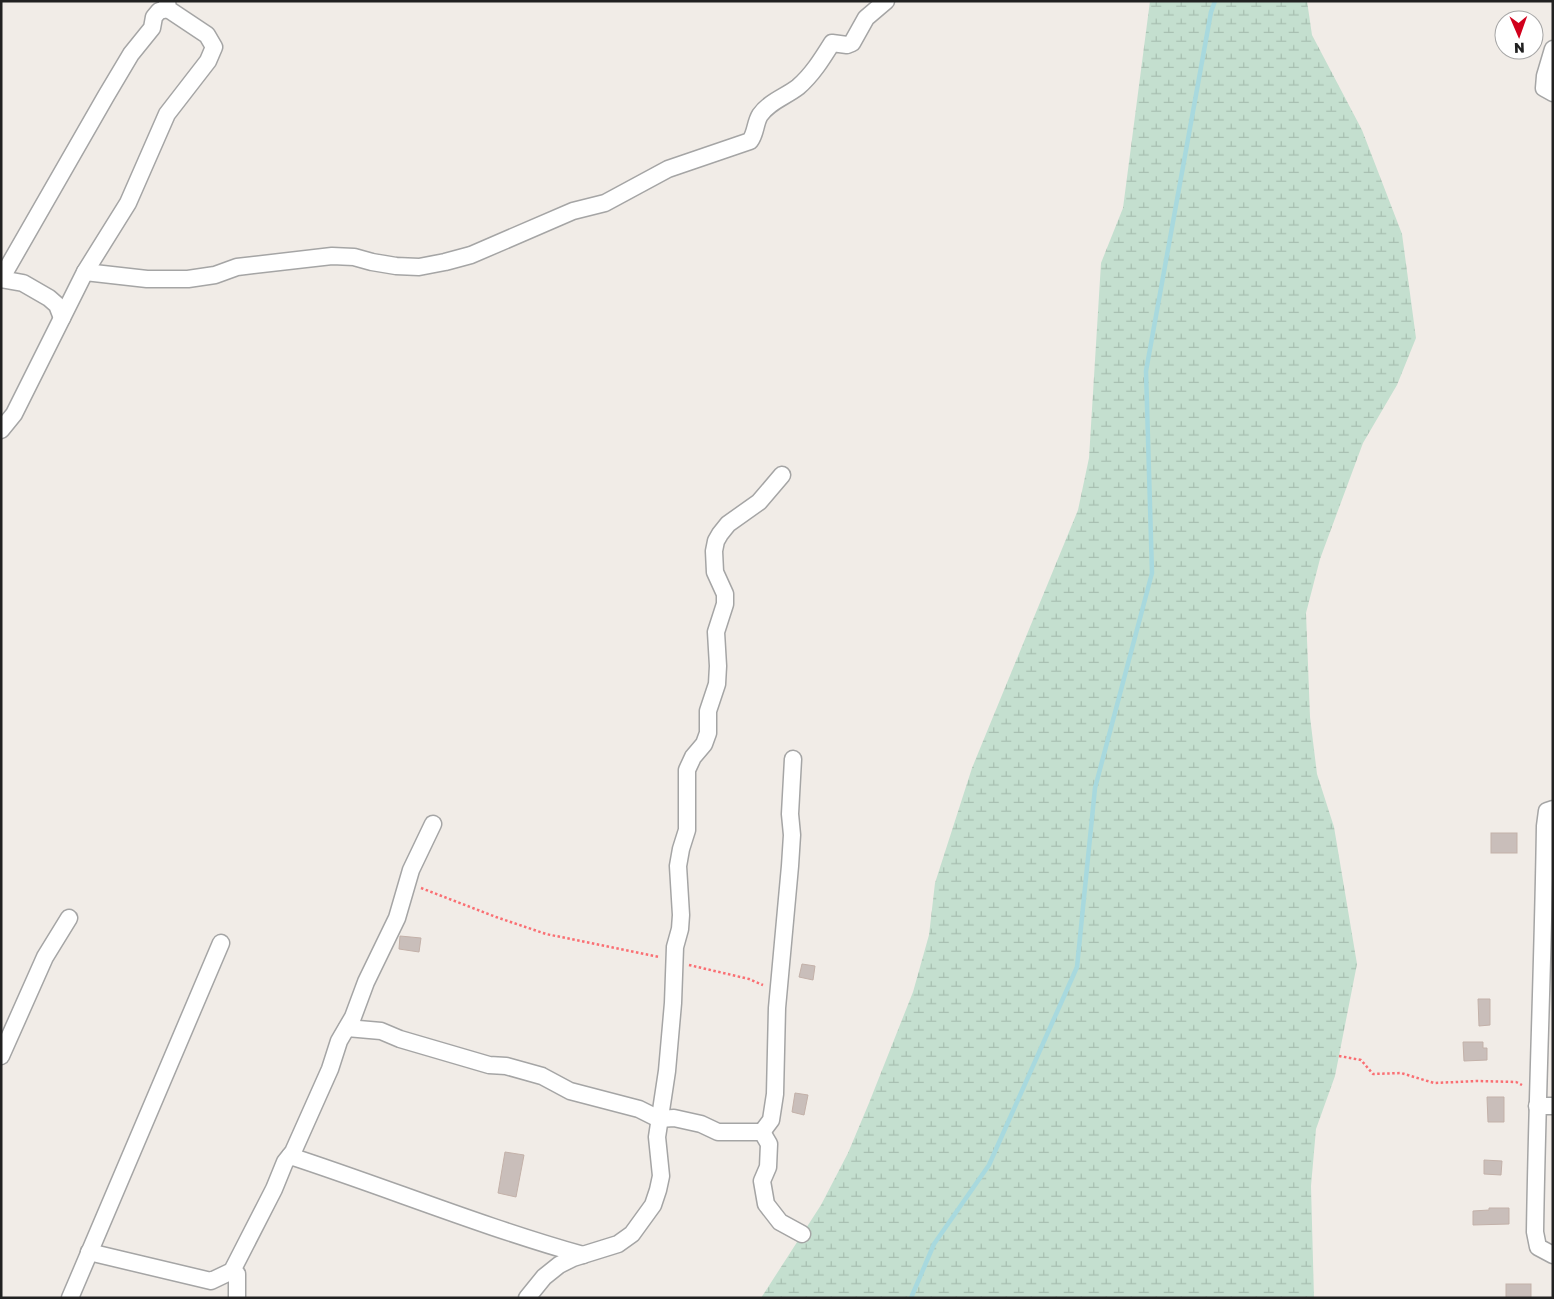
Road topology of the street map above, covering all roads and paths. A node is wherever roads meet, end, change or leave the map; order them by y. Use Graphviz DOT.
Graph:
graph roads {
  1 [pos="886,1"];
  2 [pos="162,6"];
  3 [pos="1553,49"];
  4 [pos="1553,93"];
  5 [pos="85,272"];
  6 [pos="1,279"];
  7 [pos="62,318"];
  8 [pos="1,430"];
  9 [pos="782,474"];
  10 [pos="793,759"];
  11 [pos="1553,809"];
  12 [pos="434,824"];
  13 [pos="408,883"];
  14 [pos="68,918"];
  15 [pos="221,944"];
  16 [pos="1548,954"];
  17 [pos="674,960"];
  18 [pos="779,991"];
  19 [pos="347,1028"];
  20 [pos="1,1056"];
  21 [pos="1339,1056"];
  22 [pos="1542,1101"];
  23 [pos="659,1119"];
  24 [pos="762,1132"];
  25 [pos="290,1156"];
  26 [pos="802,1234"];
  27 [pos="89,1252"];
  28 [pos="583,1255"];
  29 [pos="1553,1255"];
  30 [pos="232,1271"];
  31 [pos="70,1298"];
  32 [pos="237,1298"];
  33 [pos="527,1298"];
  1 -- 5 [label="street"];
  2 -- 5 [label="street"];
  2 -- 6 [label="street"];
  3 -- 4 [label="street"];
  5 -- 7 [label="street"];
  6 -- 7 [label="street"];
  7 -- 8 [label="street"];
  9 -- 17 [label="street"];
  10 -- 18 [label="street"];
  11 -- 16 [label="street"];
  12 -- 13 [label="street"];
  13 -- 17 [label="path"];
  13 -- 19 [label="street"];
  14 -- 20 [label="street"];
  15 -- 27 [label="street"];
  16 -- 22 [label="street"];
  17 -- 18 [label="path"];
  17 -- 23 [label="street"];
  18 -- 24 [label="street"];
  19 -- 23 [label="street"];
  19 -- 25 [label="street"];
  21 -- 22 [label="path"];
  22 -- 29 [label="street"];
  23 -- 24 [label="street"];
  23 -- 28 [label="street"];
  24 -- 26 [label="street"];
  25 -- 28 [label="street"];
  25 -- 30 [label="street"];
  27 -- 30 [label="street"];
  27 -- 31 [label="street"];
  28 -- 33 [label="street"];
  30 -- 32 [label="street"];
}
